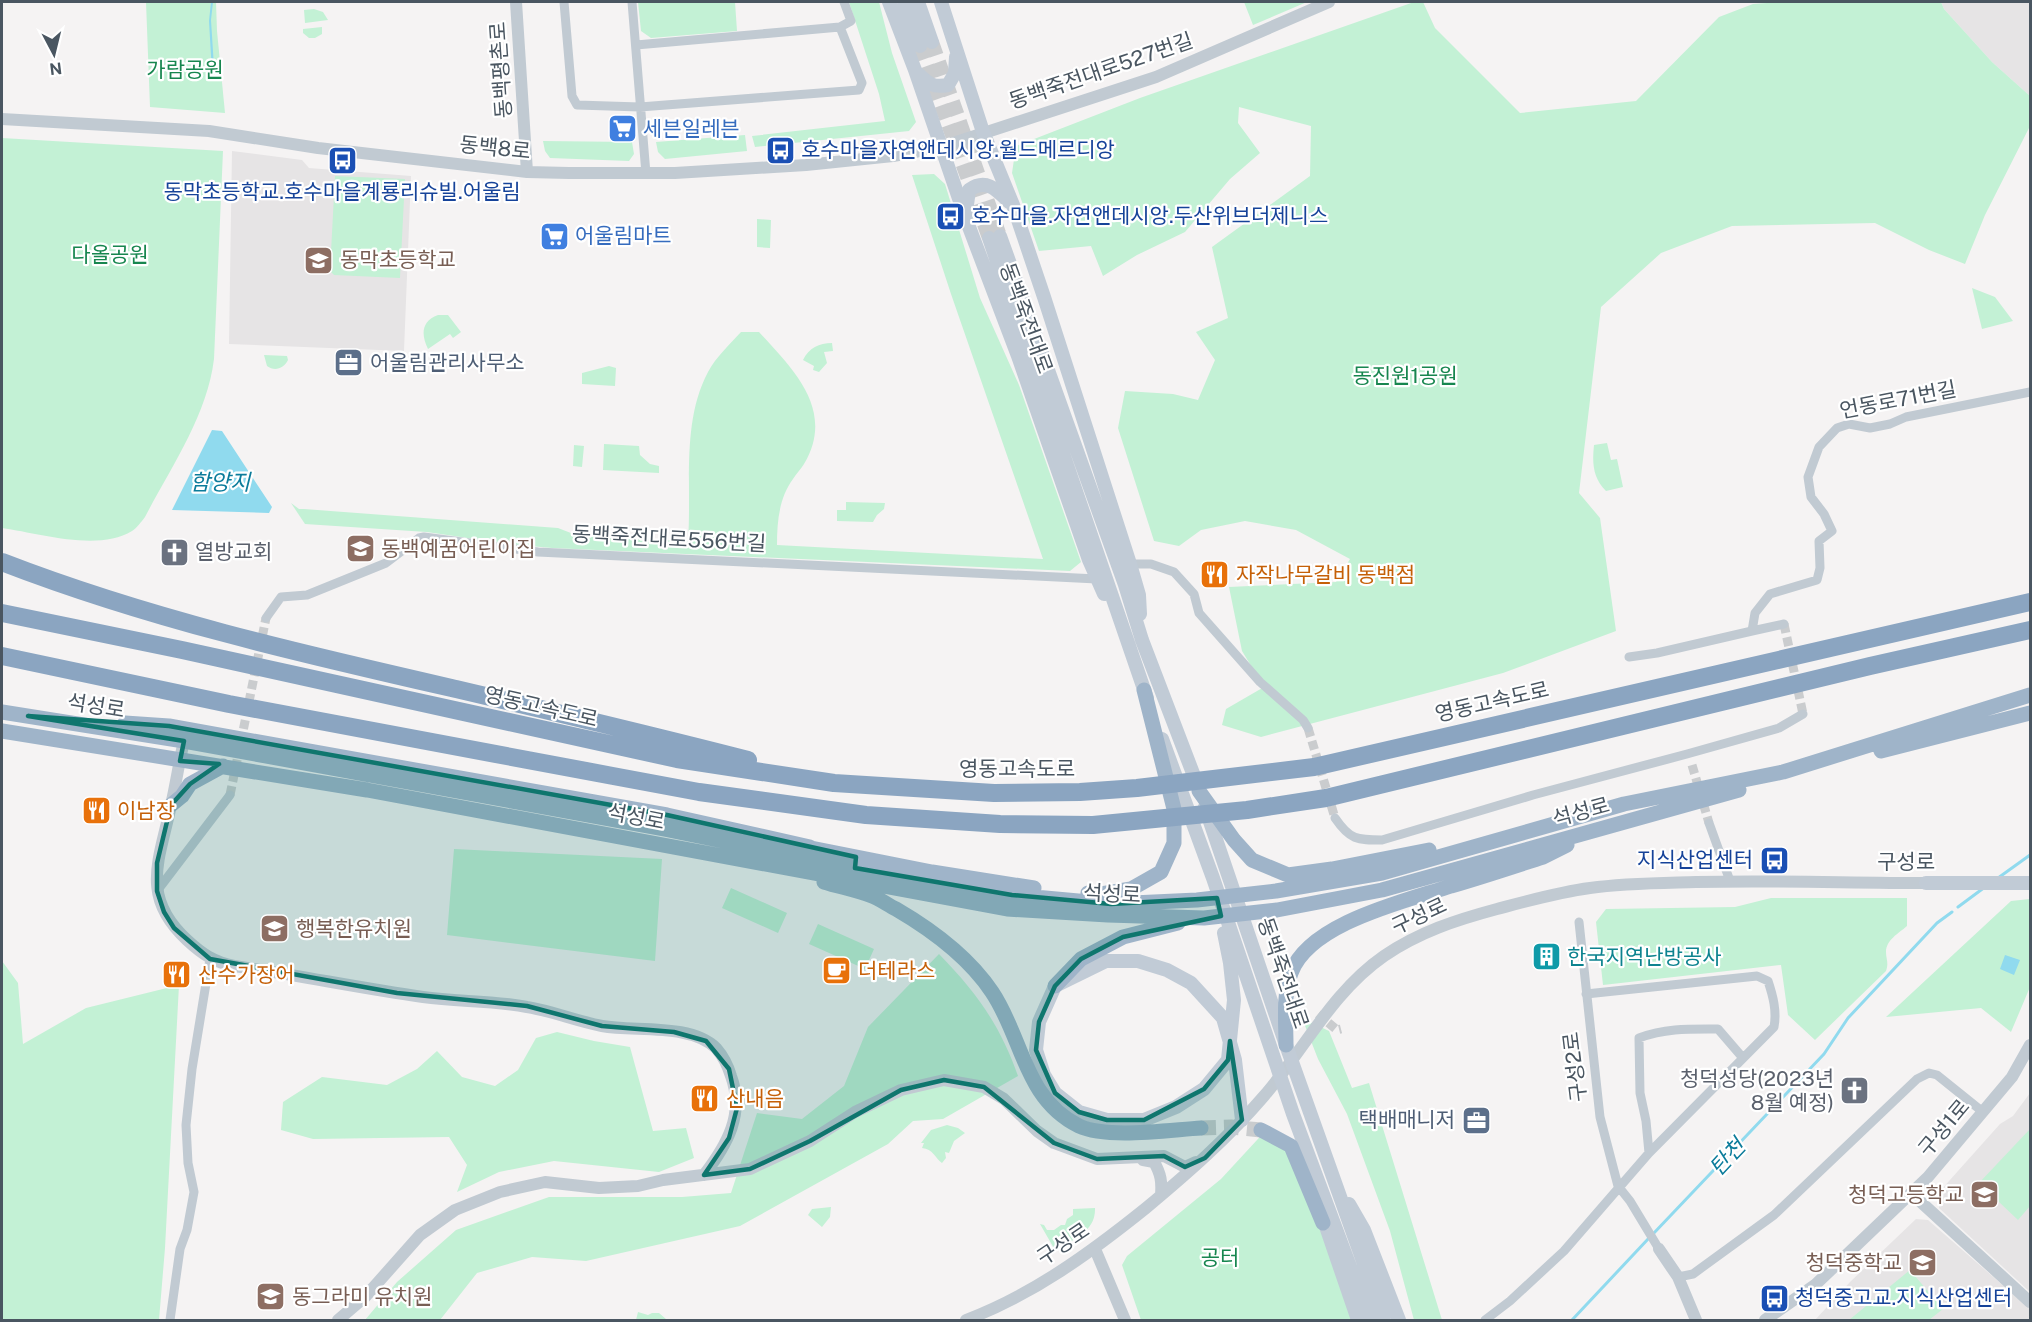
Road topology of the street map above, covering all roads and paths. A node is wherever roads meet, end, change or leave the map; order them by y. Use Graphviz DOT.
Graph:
graph roads {
  1 [pos="516,2"];
  2 [pos="564,2"];
  3 [pos="632,2"];
  4 [pos="844,2"];
  5 [pos="888,2"];
  6 [pos="904,2"];
  7 [pos="918,2"];
  8 [pos="941,2"];
  9 [pos="1329,2"];
  10 [pos="840,27"];
  11 [pos="636,45"];
  12 [pos="957,50"];
  13 [pos="915,70"];
  14 [pos="640,107"];
  15 [pos="2,119"];
  16 [pos="983,132"];
  17 [pos="941,147"];
  18 [pos="527,171"];
  19 [pos="646,174"];
  20 [pos="1013,205"];
  21 [pos="966,219"];
  22 [pos="995,237"];
  23 [pos="2031,392"];
  24 [pos="2,562"];
  25 [pos="1130,564"];
  26 [pos="1097,579"];
  27 [pos="2031,602"];
  28 [pos="2,613"];
  29 [pos="266,618"];
  30 [pos="1784,624"];
  31 [pos="2031,630"];
  32 [pos="1752,631"];
  33 [pos="1136,643"];
  34 [pos="2,656"];
  35 [pos="1629,657"];
  36 [pos="1144,690"];
  37 [pos="2031,695"];
  38 [pos="2,712"];
  39 [pos="2031,713"];
  40 [pos="1803,714"];
  41 [pos="28,716"];
  42 [pos="1308,728"];
  43 [pos="2,731"];
  44 [pos="184,741"];
  45 [pos="1687,754"];
  46 [pos="180,761"];
  47 [pos="1692,765"];
  48 [pos="223,766"];
  49 [pos="1783,772"];
  50 [pos="834,783"];
  51 [pos="1199,791"];
  52 [pos="230,795"];
  53 [pos="171,805"];
  54 [pos="1335,818"];
  55 [pos="1709,823"];
  56 [pos="1605,827"];
  57 [pos="665,829"];
  58 [pos="810,847"];
  59 [pos="758,862"];
  60 [pos="1213,878"];
  61 [pos="1730,881"];
  62 [pos="1926,883"];
  63 [pos="2024,885"];
  64 [pos="157,891"];
  65 [pos="1204,918"];
  66 [pos="1579,922"];
  67 [pos="210,959"];
  68 [pos="1055,986"];
  69 [pos="1586,994"];
  70 [pos="1286,1045"];
  71 [pos="2031,1045"];
  72 [pos="1743,1058"];
  73 [pos="1983,1112"];
  74 [pos="1242,1120"];
  75 [pos="1201,1128"];
  76 [pos="1261,1130"];
  77 [pos="1648,1153"];
  78 [pos="1310,1157"];
  79 [pos="1133,1158"];
  80 [pos="1205,1158"];
  81 [pos="1330,1170"];
  82 [pos="704,1176"];
  83 [pos="1618,1186"];
  84 [pos="1911,1194"];
  85 [pos="1161,1195"];
  86 [pos="1323,1223"];
  87 [pos="1095,1249"];
  88 [pos="1659,1249"];
  89 [pos="1678,1277"];
  90 [pos="2031,1302"];
  91 [pos="170,1320"];
  92 [pos="338,1320"];
  93 [pos="966,1320"];
  94 [pos="1125,1320"];
  95 [pos="1358,1320"];
  96 [pos="1370,1320"];
  97 [pos="1384,1320"];
  98 [pos="1399,1320"];
  99 [pos="1485,1320"];
  100 [pos="1696,1320"];
  101 [pos="1766,1320"];
  1 -- 18 [label="street, 동백평촌로"];
  2 -- 14 [label="street"];
  3 -- 11 [label="street"];
  4 -- 10 [label="street"];
  5 -- 13 [label="main road, 동백죽전대로"];
  6 -- 7 [label="main road"];
  8 -- 12 [label="main road, 동백죽전대로"];
  9 -- 16 [label="street, 동백죽전대로527번길"];
  10 -- 11 [label="street"];
  10 -- 14 [label="street"];
  11 -- 14 [label="street"];
  12 -- 13 [label="main road"];
  12 -- 16 [label="main road, 동백죽전대로"];
  13 -- 17 [label="main road, 동백죽전대로"];
  14 -- 19 [label="street"];
  15 -- 18 [label="street, 동백8로"];
  16 -- 17 [label="street, 동백8로"];
  16 -- 20 [label="main road, 동백죽전대로"];
  17 -- 19 [label="street, 동백8로"];
  17 -- 21 [label="main road, 동백죽전대로"];
  18 -- 19 [label="street, 동백8로"];
  20 -- 21 [label="main road"];
  20 -- 25 [label="main road, 동백죽전대로"];
  21 -- 26 [label="main road, 동백죽전대로"];
  22 -- 33 [label="main road, 동백죽전대로"];
  23 -- 32 [label="street, 언동로71번길"];
  24 -- 50 [label="highway"];
  25 -- 33 [label="main road, 동백죽전대로"];
  25 -- 42 [label="street"];
  26 -- 29 [label="street, 동백죽전대로556번길"];
  26 -- 33 [label="main road, 동백죽전대로"];
  27 -- 50 [label="highway, 영동고속도로"];
  28 -- 50 [label="highway, 영동고속도로"];
  30 -- 32 [label="street"];
  31 -- 34 [label="highway"];
  32 -- 35 [label="street"];
  33 -- 36 [label="main road, 동백죽전대로"];
  33 -- 51 [label="main road, 동백죽전대로"];
  36 -- 58 [label="highway"];
  36 -- 60 [label="main road, 동백죽전대로"];
  37 -- 49 [label="highway, 석성로"];
  38 -- 41 [label="highway, 석성로"];
  39 -- 56 [label="highway, 석성로"];
  40 -- 45 [label="street"];
  41 -- 44 [label="highway, 석성로"];
  41 -- 58 [label="highway"];
  43 -- 46 [label="highway, 석성로"];
  44 -- 46 [label="street"];
  44 -- 57 [label="highway, 석성로"];
  45 -- 47 [label="street"];
  45 -- 54 [label="street"];
  46 -- 48 [label="highway, 석성로"];
  46 -- 53 [label="street"];
  48 -- 53 [label="highway"];
  48 -- 59 [label="highway, 석성로"];
  49 -- 51 [label="highway"];
  49 -- 57 [label="highway, 석성로"];
  51 -- 70 [label="main road, 동백죽전대로"];
  52 -- 64 [label="street"];
  53 -- 64 [label="street"];
  55 -- 61 [label="street"];
  56 -- 65 [label="highway, 석성로"];
  56 -- 70 [label="highway"];
  57 -- 58 [label="highway"];
  59 -- 65 [label="highway, 석성로"];
  59 -- 75 [label="highway"];
  60 -- 68 [label="main road"];
  60 -- 78 [label="main road, 동백죽전대로"];
  61 -- 62 [label="street, 구성로"];
  61 -- 74 [label="street, 구성로"];
  62 -- 63 [label="main road, 구성로"];
  64 -- 67 [label="street"];
  65 -- 68 [label="highway"];
  66 -- 69 [label="street, 구성2로"];
  67 -- 82 [label="street"];
  67 -- 91 [label="street"];
  68 -- 74 [label="main road"];
  69 -- 72 [label="street"];
  69 -- 83 [label="street, 구성2로"];
  70 -- 81 [label="main road, 동백죽전대로"];
  71 -- 73 [label="street, 구성1로"];
  72 -- 77 [label="street"];
  72 -- 77 [label="street"];
  73 -- 84 [label="street, 구성1로"];
  73 -- 89 [label="street"];
  74 -- 80 [label="street, 구성로"];
  76 -- 86 [label="highway"];
  77 -- 83 [label="street"];
  78 -- 86 [label="main road"];
  78 -- 96 [label="main road, 동백죽전대로"];
  79 -- 80 [label="street"];
  79 -- 82 [label="street"];
  79 -- 85 [label="street"];
  80 -- 85 [label="street, 구성로"];
  81 -- 97 [label="main road, 동백죽전대로"];
  81 -- 98 [label="main road"];
  82 -- 92 [label="street"];
  83 -- 88 [label="street, 구성2로"];
  83 -- 99 [label="street"];
  84 -- 90 [label="street"];
  84 -- 101 [label="street, 구성1로"];
  85 -- 87 [label="street, 구성로"];
  86 -- 95 [label="main road"];
  87 -- 93 [label="street, 구성로"];
  87 -- 94 [label="street"];
  88 -- 89 [label="street"];
  89 -- 100 [label="street"];
}
